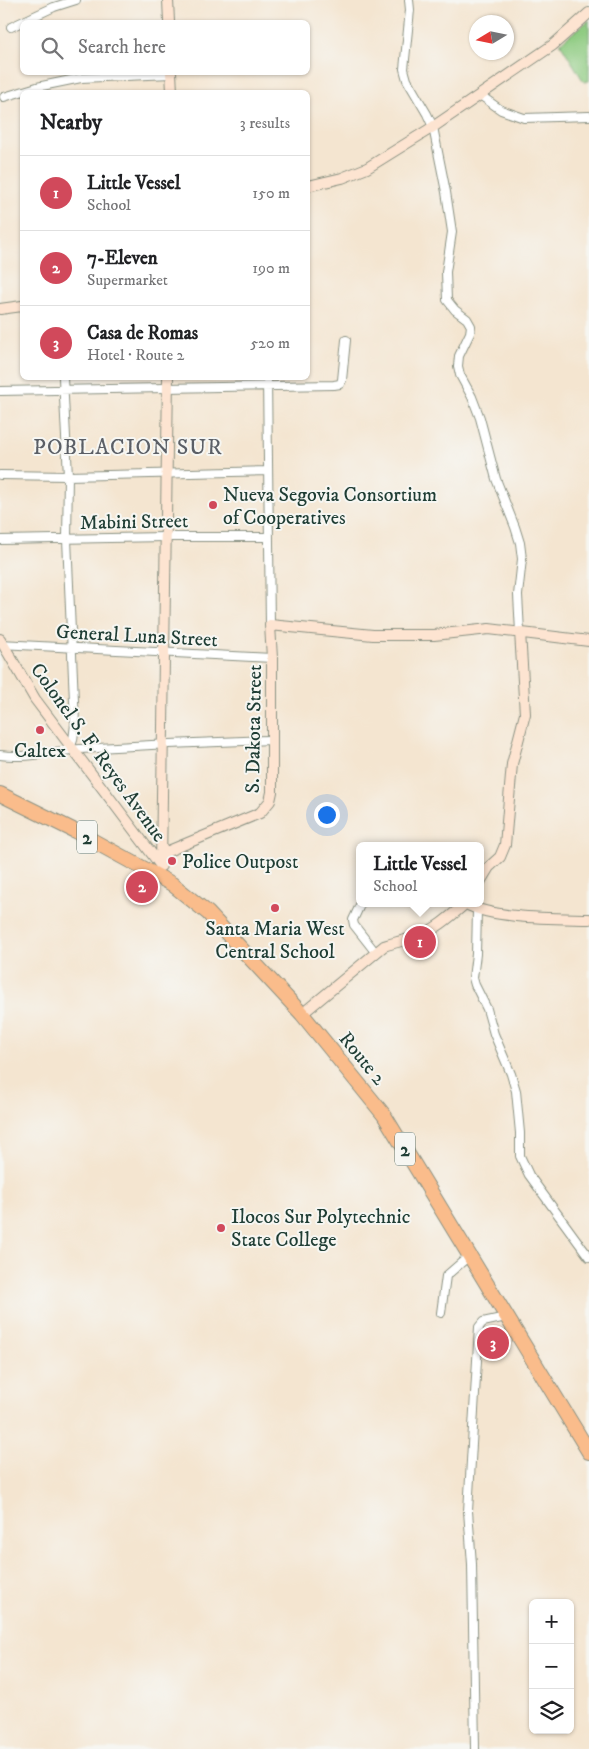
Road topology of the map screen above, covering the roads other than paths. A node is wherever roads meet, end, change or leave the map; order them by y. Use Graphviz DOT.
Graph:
graph roads {
  1 [pos="76,0"];
  2 [pos="168,0"];
  3 [pos="409,0"];
  4 [pos="589,13"];
  5 [pos="27,20"];
  6 [pos="169,20"];
  7 [pos="20,24"];
  8 [pos="11,28"];
  9 [pos="135,75"];
  10 [pos="171,75"];
  11 [pos="27,90"];
  12 [pos="172,90"];
  13 [pos="20,92"];
  14 [pos="480,95"];
  15 [pos="4,97"];
  16 [pos="589,116"];
  17 [pos="433,127"];
  18 [pos="310,186"];
  19 [pos="20,306"];
  20 [pos="0,309"];
  21 [pos="346,340"];
  22 [pos="63,380"];
  23 [pos="168,382"];
  24 [pos="266,382"];
  25 [pos="63,389"];
  26 [pos="0,391"];
  27 [pos="268,471"];
  28 [pos="168,473"];
  29 [pos="0,475"];
  30 [pos="68,476"];
  31 [pos="165,537"];
  32 [pos="269,537"];
  33 [pos="67,538"];
  34 [pos="0,540"];
  35 [pos="270,625"];
  36 [pos="523,633"];
  37 [pos="589,641"];
  38 [pos="1,642"];
  39 [pos="70,647"];
  40 [pos="164,654"];
  41 [pos="272,658"];
  42 [pos="272,740"];
  43 [pos="162,744"];
  44 [pos="72,748"];
  45 [pos="0,755"];
  46 [pos="0,794"];
  47 [pos="161,854"];
  48 [pos="161,866"];
  49 [pos="484,875"];
  50 [pos="172,884"];
  51 [pos="359,907"];
  52 [pos="462,907"];
  53 [pos="472,907"];
  54 [pos="477,910"];
  55 [pos="589,919"];
  56 [pos="376,953"];
  57 [pos="302,1014"];
  58 [pos="469,1256"];
  59 [pos="589,1257"];
  60 [pos="441,1313"];
  61 [pos="506,1317"];
  62 [pos="589,1452"];
  63 [pos="475,1749"];
  1 -- 5 [label="street"];
  2 -- 6 [label="street"];
  3 -- 17 [label="street"];
  4 -- 14 [label="street"];
  7 -- 8 [label="street"];
  9 -- 11 [label="street"];
  10 -- 12 [label="street"];
  13 -- 15 [label="street"];
  14 -- 16 [label="street"];
  14 -- 17 [label="street"];
  17 -- 18 [label="street"];
  17 -- 36 [label="street"];
  19 -- 20 [label="street"];
  21 -- 24 [label="street"];
  22 -- 25 [label="street"];
  23 -- 24 [label="street"];
  23 -- 25 [label="street"];
  23 -- 28 [label="street"];
  24 -- 27 [label="street"];
  25 -- 26 [label="street"];
  25 -- 30 [label="street"];
  27 -- 28 [label="street"];
  27 -- 32 [label="street"];
  28 -- 30 [label="street"];
  28 -- 31 [label="street"];
  29 -- 30 [label="street"];
  30 -- 33 [label="street"];
  31 -- 32 [label="street, Mabini Street"];
  31 -- 33 [label="street, Mabini Street"];
  31 -- 40 [label="street"];
  32 -- 35 [label="street"];
  33 -- 34 [label="street, Mabini Street"];
  33 -- 39 [label="street"];
  35 -- 36 [label="street"];
  35 -- 41 [label="street, S. Dakota Street"];
  36 -- 37 [label="street"];
  36 -- 49 [label="street"];
  38 -- 39 [label="street, General Luna Street"];
  38 -- 44 [label="street, Colonel S. F. Reyes Avenue"];
  39 -- 40 [label="street, General Luna Street"];
  39 -- 44 [label="street"];
  40 -- 41 [label="street, General Luna Street"];
  40 -- 43 [label="street"];
  41 -- 42 [label="street, S. Dakota Street"];
  42 -- 43 [label="street"];
  42 -- 47 [label="street, S. Dakota Street"];
  43 -- 44 [label="street"];
  43 -- 47 [label="street"];
  44 -- 45 [label="street"];
  44 -- 48 [label="street, Colonel S. F. Reyes Avenue"];
  46 -- 50 [label="highway, Route 2 / 2"];
  47 -- 48 [label="street"];
  48 -- 50 [label="street, Colonel S. F. Reyes Avenue"];
  50 -- 57 [label="highway, Route 2 / 2"];
  51 -- 56 [label="street"];
  52 -- 56 [label="street"];
  53 -- 54 [label="street"];
  54 -- 55 [label="street"];
  54 -- 59 [label="street"];
  56 -- 57 [label="street"];
  57 -- 58 [label="highway, Route 2 / 2"];
  58 -- 60 [label="street"];
  58 -- 61 [label="highway, Route 2 / 2"];
  61 -- 62 [label="highway, Route 2 / 2"];
  61 -- 63 [label="street"];
}
